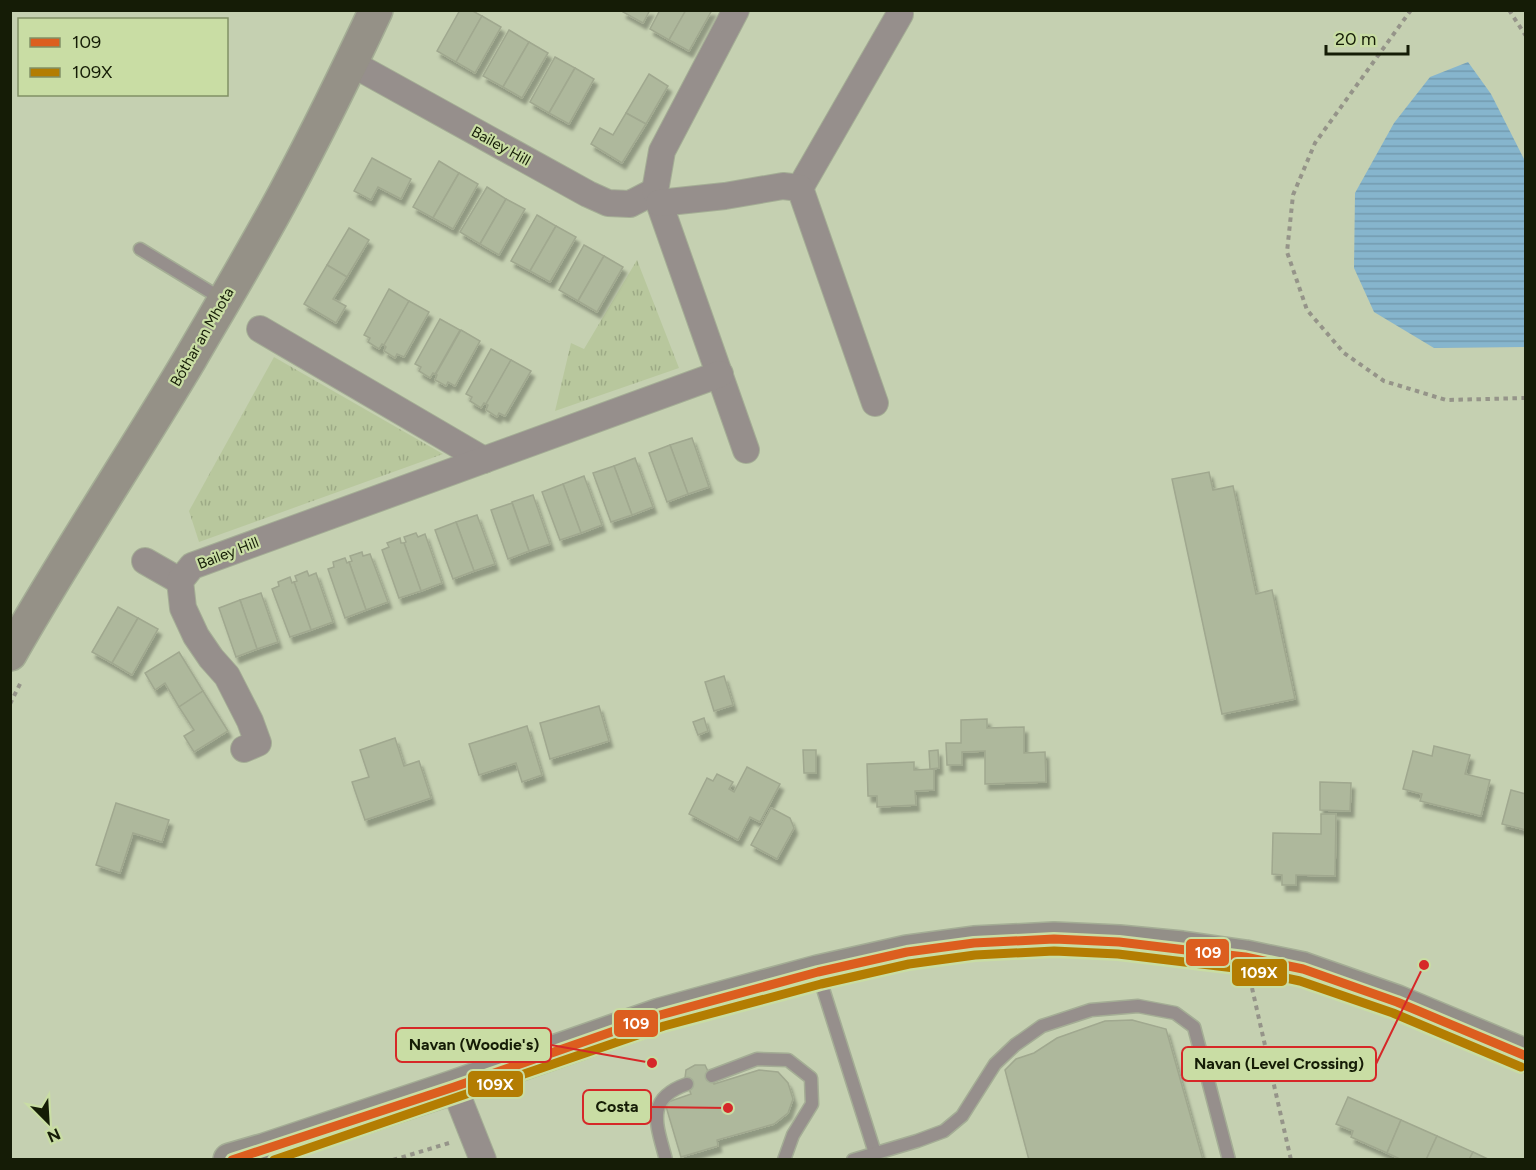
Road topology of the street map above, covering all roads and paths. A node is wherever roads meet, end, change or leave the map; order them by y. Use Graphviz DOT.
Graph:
graph roads {
  1 [pos="376,10"];
  2 [pos="736,10"];
  3 [pos="1411,10"];
  4 [pos="1509,10"];
  5 [pos="900,14"];
  6 [pos="1526,36"];
  7 [pos="351,63"];
  8 [pos="800,188"];
  9 [pos="657,197"];
  10 [pos="140,249"];
  11 [pos="223,300"];
  12 [pos="260,329"];
  13 [pos="720,374"];
  14 [pos="1526,398"];
  15 [pos="875,403"];
  16 [pos="746,450"];
  17 [pos="484,460"];
  18 [pos="145,561"];
  19 [pos="180,581"];
  20 [pos="10,654"];
  21 [pos="244,748"];
  22 [pos="818,972"];
  23 [pos="1250,982"];
  24 [pos="1526,1056"];
  25 [pos="712,1076"];
  26 [pos="687,1084"];
  27 [pos="454,1087"];
  28 [pos="456,1141"];
  29 [pos="875,1153"];
  30 [pos="230,1160"];
  31 [pos="393,1160"];
  32 [pos="483,1160"];
  33 [pos="666,1160"];
  34 [pos="784,1160"];
  35 [pos="853,1160"];
  36 [pos="1229,1160"];
  37 [pos="1291,1160"];
  1 -- 7 [label="main road, Bóthar an Mhota"];
  2 -- 9 [label="street"];
  3 -- 14 [label="path"];
  4 -- 6 [label="path"];
  5 -- 8 [label="street"];
  7 -- 9 [label="street, Bailey Hill"];
  7 -- 11 [label="main road, Bóthar an Mhota"];
  8 -- 9 [label="street, Bailey Hill"];
  8 -- 15 [label="street"];
  9 -- 13 [label="street"];
  10 -- 11 [label="lane"];
  11 -- 20 [label="main road, Bóthar an Mhota"];
  12 -- 17 [label="street"];
  13 -- 16 [label="street"];
  13 -- 17 [label="street, Bailey Hill"];
  17 -- 19 [label="street, Bailey Hill"];
  18 -- 19 [label="street"];
  19 -- 21 [label="street"];
  22 -- 24 [label="main road"];
  22 -- 27 [label="main road"];
  22 -- 29 [label="lane"];
  23 -- 37 [label="path"];
  25 -- 34 [label="lane"];
  26 -- 33 [label="lane"];
  27 -- 30 [label="main road"];
  27 -- 32 [label="street"];
  28 -- 31 [label="path"];
  29 -- 35 [label="lane"];
  29 -- 36 [label="lane"];
}
